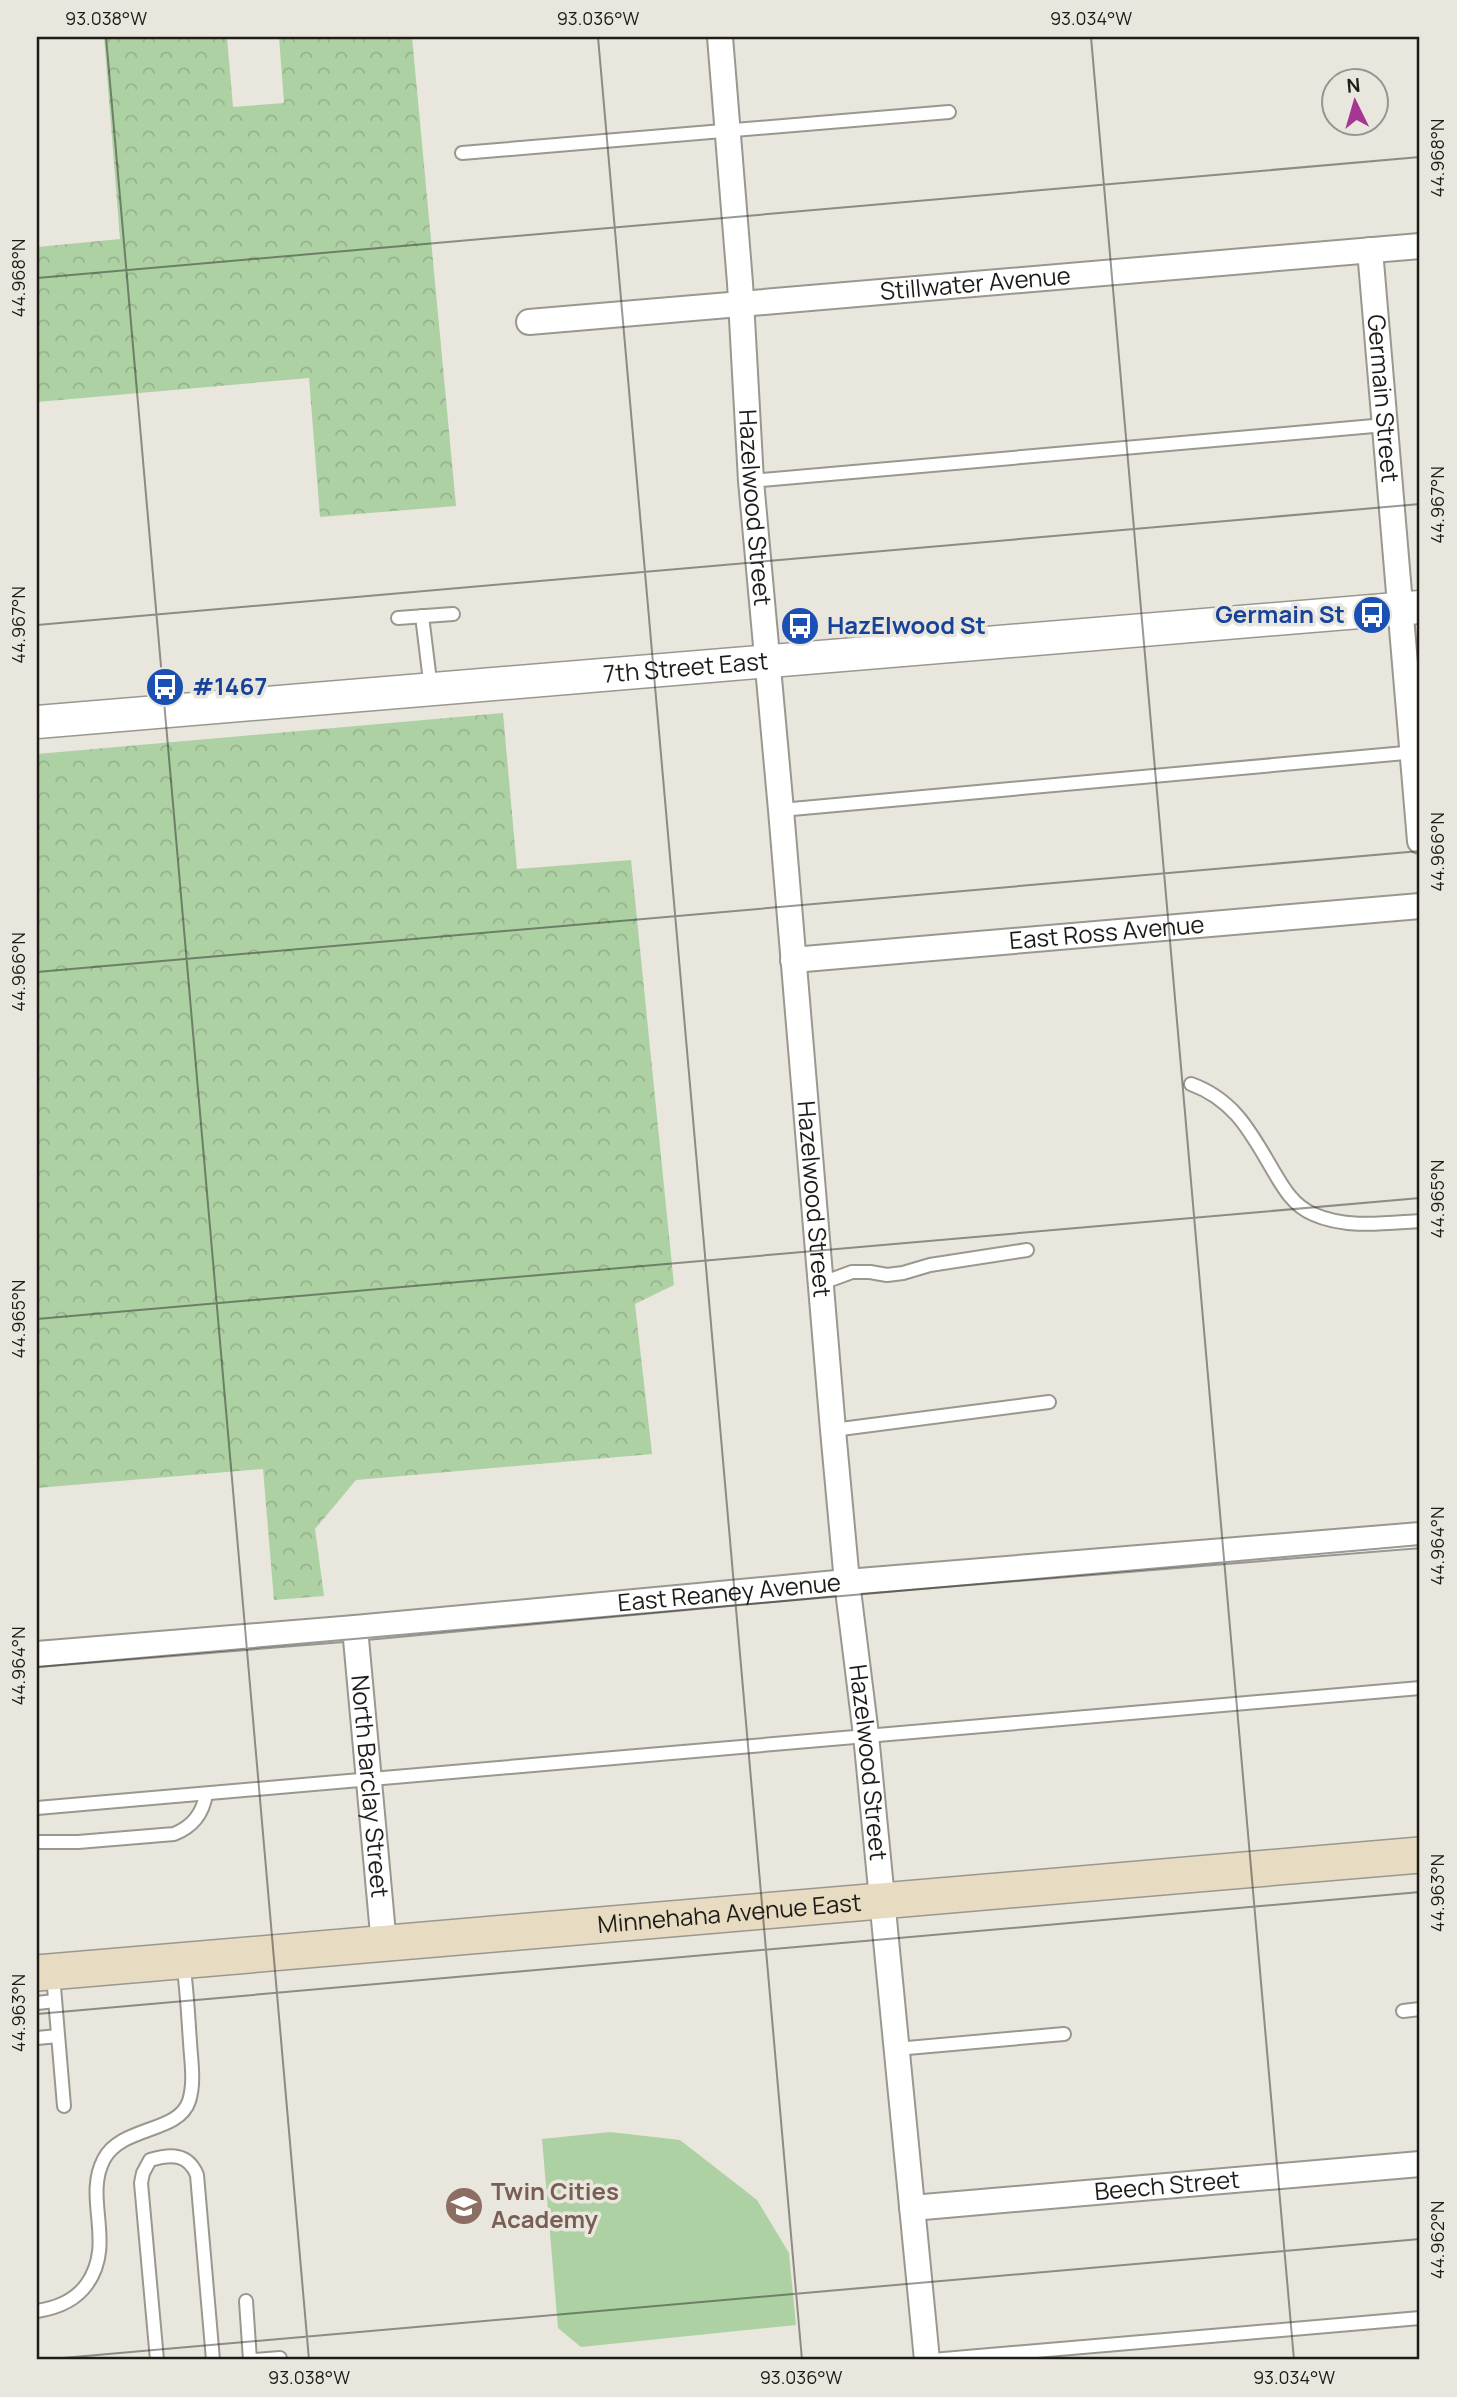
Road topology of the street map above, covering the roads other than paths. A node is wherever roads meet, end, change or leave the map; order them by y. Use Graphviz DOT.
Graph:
graph roads {
  1 [pos="720,37"];
  2 [pos="949,112"];
  3 [pos="729,132"];
  4 [pos="462,153"];
  5 [pos="1420,246"];
  6 [pos="1370,250"];
  7 [pos="741,304"];
  8 [pos="529,323"];
  9 [pos="1385,425"];
  10 [pos="751,481"];
  11 [pos="1410,608"];
  12 [pos="453,614"];
  13 [pos="422,616"];
  14 [pos="398,618"];
  15 [pos="768,662"];
  16 [pos="431,689"];
  17 [pos="37,722"];
  18 [pos="1417,752"];
  19 [pos="781,810"];
  20 [pos="1420,841"];
  21 [pos="1420,906"];
  22 [pos="793,960"];
  23 [pos="1191,1084"];
  24 [pos="1420,1221"];
  25 [pos="1027,1250"];
  26 [pos="822,1283"];
  27 [pos="1049,1402"];
  28 [pos="833,1430"];
  29 [pos="1420,1535"];
  30 [pos="847,1582"];
  31 [pos="355,1628"];
  32 [pos="37,1654"];
  33 [pos="1420,1688"];
  34 [pos="866,1735"];
  35 [pos="369,1780"];
  36 [pos="206,1794"];
  37 [pos="37,1808"];
  38 [pos="37,1842"];
  39 [pos="1420,1855"];
  40 [pos="881,1900"];
  41 [pos="384,1945"];
  42 [pos="183,1962"];
  43 [pos="48,1982"];
  44 [pos="37,2003"];
  45 [pos="1420,2009"];
  46 [pos="1404,2011"];
  47 [pos="1064,2034"];
  48 [pos="58,2036"];
  49 [pos="37,2038"];
  50 [pos="896,2049"];
  51 [pos="64,2106"];
  52 [pos="1420,2164"];
  53 [pos="912,2208"];
  54 [pos="246,2301"];
  55 [pos="37,2311"];
  56 [pos="1420,2318"];
  57 [pos="280,2358"];
  58 [pos="157,2360"];
  59 [pos="213,2360"];
  60 [pos="252,2360"];
  61 [pos="927,2360"];
  62 [pos="932,2360"];
  1 -- 3 [label="street, Hazelwood Street"];
  2 -- 3 [label="lane"];
  3 -- 4 [label="lane"];
  3 -- 7 [label="street, Hazelwood Street"];
  5 -- 6 [label="street, Stillwater Avenue"];
  6 -- 7 [label="street, Stillwater Avenue"];
  6 -- 9 [label="street, Germain Street"];
  7 -- 8 [label="street, Stillwater Avenue"];
  7 -- 10 [label="street, Hazelwood Street"];
  9 -- 10 [label="lane"];
  9 -- 11 [label="street, Germain Street"];
  10 -- 15 [label="street, Hazelwood Street"];
  11 -- 15 [label="street, 7th Street East"];
  11 -- 18 [label="street, Germain Street"];
  12 -- 13 [label="lane"];
  13 -- 14 [label="lane"];
  13 -- 16 [label="lane"];
  15 -- 16 [label="street, 7th Street East"];
  15 -- 19 [label="street, Hazelwood Street"];
  16 -- 17 [label="street, 7th Street East"];
  18 -- 19 [label="lane"];
  18 -- 20 [label="street, Germain Street"];
  19 -- 22 [label="street, Hazelwood Street"];
  21 -- 22 [label="street, East Ross Avenue"];
  22 -- 26 [label="street, Hazelwood Street"];
  23 -- 24 [label="lane"];
  25 -- 26 [label="lane"];
  26 -- 28 [label="street, Hazelwood Street"];
  27 -- 28 [label="lane"];
  28 -- 30 [label="street, Hazelwood Street"];
  29 -- 30 [label="street, East Reaney Avenue"];
  30 -- 31 [label="street, East Reaney Avenue"];
  30 -- 34 [label="street, Hazelwood Street"];
  31 -- 32 [label="street, East Reaney Avenue"];
  31 -- 35 [label="street, North Barclay Street"];
  33 -- 34 [label="lane"];
  34 -- 35 [label="lane"];
  34 -- 40 [label="street, Hazelwood Street"];
  35 -- 36 [label="lane"];
  35 -- 41 [label="street, North Barclay Street"];
  36 -- 37 [label="lane"];
  36 -- 38 [label="lane"];
  39 -- 40 [label="main road, Minnehaha Avenue East"];
  40 -- 41 [label="main road, Minnehaha Avenue East"];
  40 -- 50 [label="street, Hazelwood Street"];
  41 -- 42 [label="main road, Minnehaha Avenue East"];
  42 -- 43 [label="main road, Minnehaha Avenue East"];
  42 -- 55 [label="lane"];
  43 -- 44 [label="lane"];
  43 -- 48 [label="lane"];
  45 -- 46 [label="lane"];
  47 -- 50 [label="lane"];
  48 -- 49 [label="lane"];
  48 -- 51 [label="lane"];
  50 -- 53 [label="street, Hazelwood Street"];
  52 -- 53 [label="street, Beech Street"];
  53 -- 61 [label="street, Hazelwood Street"];
  54 -- 60 [label="lane"];
  56 -- 62 [label="lane"];
  57 -- 60 [label="lane"];
  58 -- 59 [label="lane"];
}
